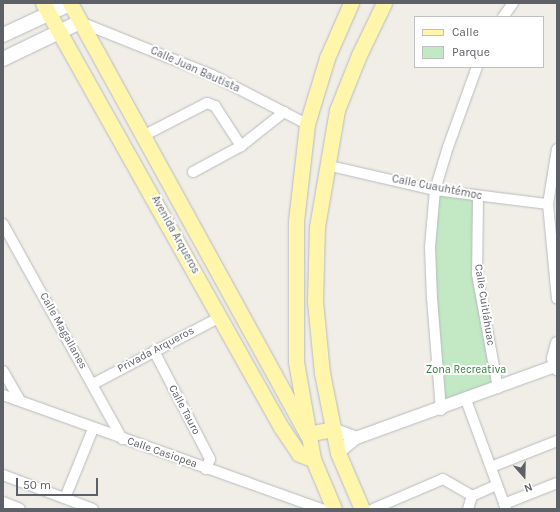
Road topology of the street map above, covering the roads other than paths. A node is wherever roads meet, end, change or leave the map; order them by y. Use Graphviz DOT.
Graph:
graph roads {
  1 [pos="70,3"];
  2 [pos="351,3"];
  3 [pos="384,3"];
  4 [pos="513,3"];
  5 [pos="46,8"];
  6 [pos="504,16"];
  7 [pos="80,22"];
  8 [pos="59,31"];
  9 [pos="3,35"];
  10 [pos="3,58"];
  11 [pos="477,68"];
  12 [pos="284,112"];
  13 [pos="306,124"];
  14 [pos="143,136"];
  15 [pos="241,146"];
  16 [pos="557,149"];
  17 [pos="326,165"];
  18 [pos="192,172"];
  19 [pos="435,190"];
  20 [pos="478,197"];
  21 [pos="548,204"];
  22 [pos="3,224"];
  23 [pos="557,299"];
  24 [pos="220,317"];
  25 [pos="557,343"];
  26 [pos="154,351"];
  27 [pos="556,367"];
  28 [pos="3,371"];
  29 [pos="93,384"];
  30 [pos="498,388"];
  31 [pos="3,395"];
  32 [pos="466,400"];
  33 [pos="20,401"];
  34 [pos="441,410"];
  35 [pos="93,429"];
  36 [pos="333,429"];
  37 [pos="307,434"];
  38 [pos="356,438"];
  39 [pos="122,439"];
  40 [pos="557,441"];
  41 [pos="338,453"];
  42 [pos="313,459"];
  43 [pos="491,467"];
  44 [pos="206,469"];
  45 [pos="3,475"];
  46 [pos="557,483"];
  47 [pos="497,485"];
  48 [pos="472,496"];
  49 [pos="65,498"];
  50 [pos="3,502"];
  51 [pos="505,506"];
  52 [pos="20,509"];
  53 [pos="93,509"];
  54 [pos="322,509"];
  55 [pos="334,509"];
  56 [pos="362,509"];
  57 [pos="374,509"];
  58 [pos="468,509"];
  1 -- 5 [label="main road"];
  1 -- 7 [label="main road, Avenida Arqueros"];
  2 -- 13 [label="main road"];
  3 -- 17 [label="main road"];
  4 -- 6 [label="street"];
  5 -- 8 [label="main road, Avenida Arqueros"];
  5 -- 9 [label="main road"];
  7 -- 8 [label="main road"];
  7 -- 12 [label="street, Calle Juan Bautista"];
  7 -- 14 [label="main road, Avenida Arqueros"];
  8 -- 10 [label="main road"];
  8 -- 24 [label="main road, Avenida Arqueros"];
  11 -- 19 [label="street"];
  12 -- 13 [label="street, Calle Juan Bautista"];
  12 -- 15 [label="street"];
  13 -- 37 [label="main road"];
  14 -- 15 [label="street"];
  14 -- 37 [label="main road, Avenida Arqueros"];
  15 -- 18 [label="street"];
  16 -- 21 [label="street"];
  17 -- 19 [label="street, Calle Cuauhtémoc"];
  17 -- 36 [label="main road"];
  19 -- 20 [label="street, Calle Cuauhtémoc"];
  19 -- 34 [label="street"];
  20 -- 21 [label="street, Calle Cuauhtémoc"];
  20 -- 30 [label="street, Calle Cuitláhuac"];
  21 -- 23 [label="street"];
  22 -- 29 [label="street, Calle Magallanes"];
  24 -- 26 [label="street, Privada Arqueros"];
  24 -- 42 [label="main road, Avenida Arqueros"];
  25 -- 27 [label="street"];
  26 -- 29 [label="street, Privada Arqueros"];
  26 -- 44 [label="street, Calle Tauro"];
  27 -- 30 [label="street"];
  28 -- 33 [label="street"];
  29 -- 39 [label="street, Calle Magallanes"];
  30 -- 32 [label="street"];
  31 -- 33 [label="street, Calle Casiopea"];
  32 -- 34 [label="street"];
  32 -- 43 [label="street"];
  33 -- 35 [label="street, Calle Casiopea"];
  34 -- 38 [label="street"];
  35 -- 39 [label="street, Calle Casiopea"];
  35 -- 49 [label="street"];
  36 -- 37 [label="main road"];
  36 -- 38 [label="street"];
  36 -- 41 [label="main road"];
  37 -- 42 [label="main road"];
  38 -- 41 [label="street"];
  39 -- 44 [label="street, Calle Casiopea"];
  40 -- 43 [label="street"];
  41 -- 42 [label="main road"];
  41 -- 56 [label="main road"];
  42 -- 55 [label="main road"];
  43 -- 47 [label="street"];
  44 -- 54 [label="street, Calle Casiopea"];
  45 -- 49 [label="street"];
  46 -- 51 [label="street"];
  47 -- 48 [label="street"];
  47 -- 51 [label="street"];
  48 -- 57 [label="street"];
  48 -- 58 [label="street"];
  49 -- 53 [label="street"];
  50 -- 52 [label="street"];
}
